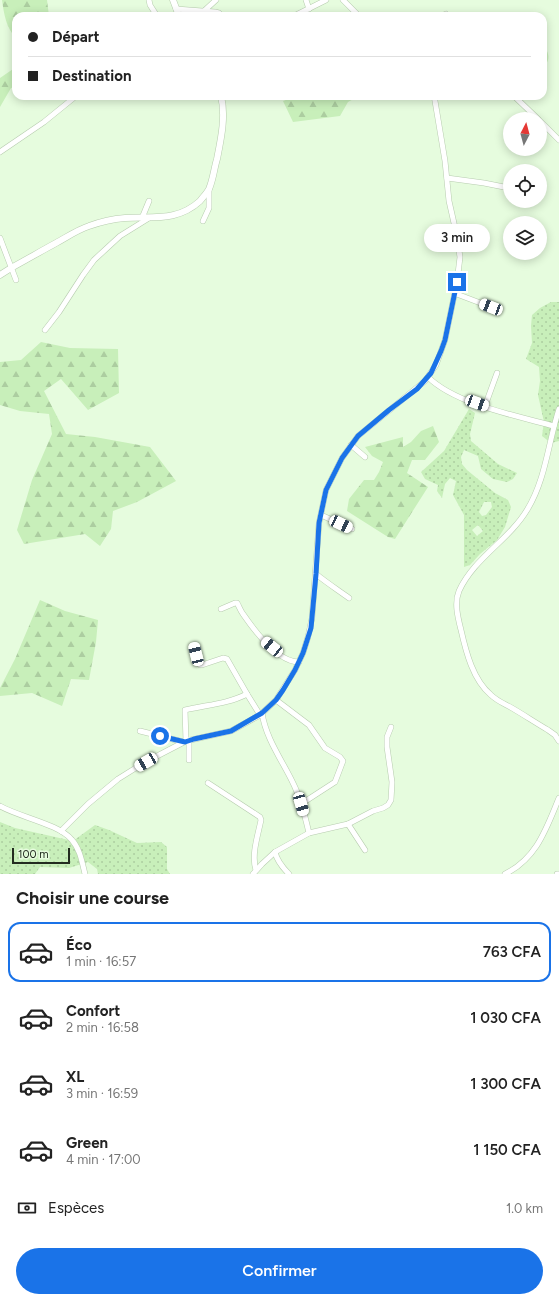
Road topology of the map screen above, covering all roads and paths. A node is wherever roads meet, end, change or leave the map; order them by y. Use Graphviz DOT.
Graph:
graph roads {
  1 [pos="149,0"];
  2 [pos="173,0"];
  3 [pos="216,0"];
  4 [pos="306,0"];
  5 [pos="326,0"];
  6 [pos="343,0"];
  7 [pos="176,9"];
  8 [pos="309,9"];
  9 [pos="204,11"];
  10 [pos="154,12"];
  11 [pos="177,12"];
  12 [pos="217,12"];
  13 [pos="303,12"];
  14 [pos="355,12"];
  15 [pos="71,100"];
  16 [pos="221,100"];
  17 [pos="435,100"];
  18 [pos="518,100"];
  19 [pos="531,112"];
  20 [pos="547,128"];
  21 [pos="559,140"];
  22 [pos="0,152"];
  23 [pos="447,178"];
  24 [pos="503,187"];
  25 [pos="209,190"];
  26 [pos="149,201"];
  27 [pos="142,218"];
  28 [pos="149,218"];
  29 [pos="203,221"];
  30 [pos="0,238"];
  31 [pos="11,268"];
  32 [pos="0,275"];
  33 [pos="16,280"];
  34 [pos="454,293"];
  35 [pos="491,307"];
  36 [pos="45,330"];
  37 [pos="498,373"];
  38 [pos="428,377"];
  39 [pos="485,406"];
  40 [pos="559,409"];
  41 [pos="554,426"];
  42 [pos="351,445"];
  43 [pos="365,457"];
  44 [pos="321,515"];
  45 [pos="352,529"];
  46 [pos="316,574"];
  47 [pos="349,598"];
  48 [pos="221,609"];
  49 [pos="194,646"];
  50 [pos="299,662"];
  51 [pos="247,694"];
  52 [pos="276,700"];
  53 [pos="261,714"];
  54 [pos="391,727"];
  55 [pos="140,731"];
  56 [pos="557,734"];
  57 [pos="187,741"];
  58 [pos="559,741"];
  59 [pos="189,760"];
  60 [pos="208,783"];
  61 [pos="559,798"];
  62 [pos="301,804"];
  63 [pos="0,806"];
  64 [pos="348,824"];
  65 [pos="61,831"];
  66 [pos="309,833"];
  67 [pos="365,850"];
  68 [pos="276,855"];
  69 [pos="254,872"];
  70 [pos="85,874"];
  71 [pos="290,874"];
  72 [pos="505,874"];
  1 -- 10 [label="street"];
  2 -- 7 [label="main road"];
  3 -- 9 [label="street"];
  4 -- 8 [label="street"];
  5 -- 8 [label="street"];
  6 -- 14 [label="street"];
  7 -- 9 [label="street"];
  7 -- 11 [label="main road"];
  8 -- 13 [label="street"];
  9 -- 12 [label="street"];
  15 -- 22 [label="street"];
  16 -- 25 [label="main road"];
  17 -- 23 [label="street"];
  18 -- 19 [label="street"];
  20 -- 21 [label="street"];
  23 -- 24 [label="street"];
  23 -- 34 [label="street"];
  25 -- 28 [label="main road"];
  25 -- 29 [label="street"];
  26 -- 27 [label="street"];
  27 -- 28 [label="main road"];
  27 -- 31 [label="main road"];
  28 -- 36 [label="street"];
  30 -- 31 [label="street"];
  31 -- 32 [label="main road"];
  31 -- 33 [label="street"];
  34 -- 35 [label="street"];
  34 -- 38 [label="street"];
  37 -- 39 [label="street"];
  38 -- 39 [label="street"];
  38 -- 42 [label="street"];
  39 -- 41 [label="street"];
  40 -- 41 [label="street"];
  41 -- 56 [label="street"];
  42 -- 43 [label="street"];
  42 -- 44 [label="street"];
  44 -- 45 [label="street"];
  44 -- 46 [label="street"];
  46 -- 47 [label="street"];
  46 -- 50 [label="street"];
  48 -- 50 [label="street"];
  49 -- 51 [label="street"];
  50 -- 52 [label="street"];
  51 -- 53 [label="street"];
  51 -- 57 [label="street"];
  52 -- 53 [label="street"];
  52 -- 62 [label="street"];
  53 -- 57 [label="street"];
  53 -- 62 [label="street"];
  54 -- 64 [label="street"];
  55 -- 57 [label="street"];
  56 -- 58 [label="street"];
  57 -- 59 [label="street"];
  57 -- 65 [label="street"];
  60 -- 69 [label="street"];
  61 -- 72 [label="street"];
  62 -- 66 [label="street"];
  63 -- 65 [label="street"];
  64 -- 66 [label="street"];
  64 -- 67 [label="street"];
  65 -- 70 [label="street"];
  66 -- 68 [label="street"];
  68 -- 69 [label="street"];
  68 -- 71 [label="street"];
}
